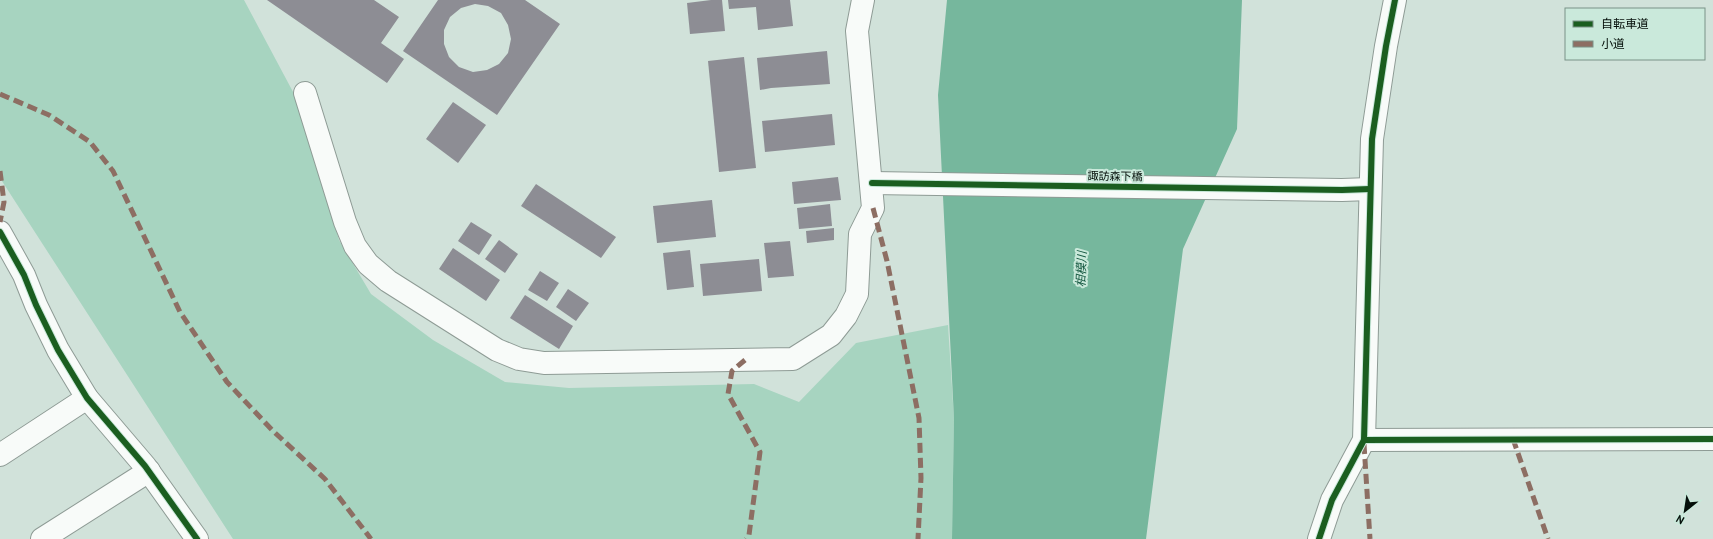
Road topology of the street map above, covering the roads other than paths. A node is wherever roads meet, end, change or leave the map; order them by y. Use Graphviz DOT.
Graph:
graph roads {
  1 [pos="862,0"];
  2 [pos="1395,0"];
  3 [pos="305,93"];
  4 [pos="879,183"];
  5 [pos="1370,189"];
  6 [pos="0,232"];
  7 [pos="87,398"];
  8 [pos="1713,439"];
  9 [pos="1364,440"];
  10 [pos="0,455"];
  11 [pos="149,471"];
  12 [pos="42,539"];
  13 [pos="197,539"];
  14 [pos="1319,539"];
  1 -- 4 [label="street"];
  2 -- 5 [label="street"];
  3 -- 4 [label="street"];
  4 -- 5 [label="street, 諏訪森下橋"];
  5 -- 9 [label="street"];
  6 -- 7 [label="street"];
  7 -- 10 [label="street"];
  7 -- 11 [label="street"];
  8 -- 9 [label="street"];
  9 -- 14 [label="street"];
  11 -- 12 [label="street"];
  11 -- 13 [label="street"];
}
